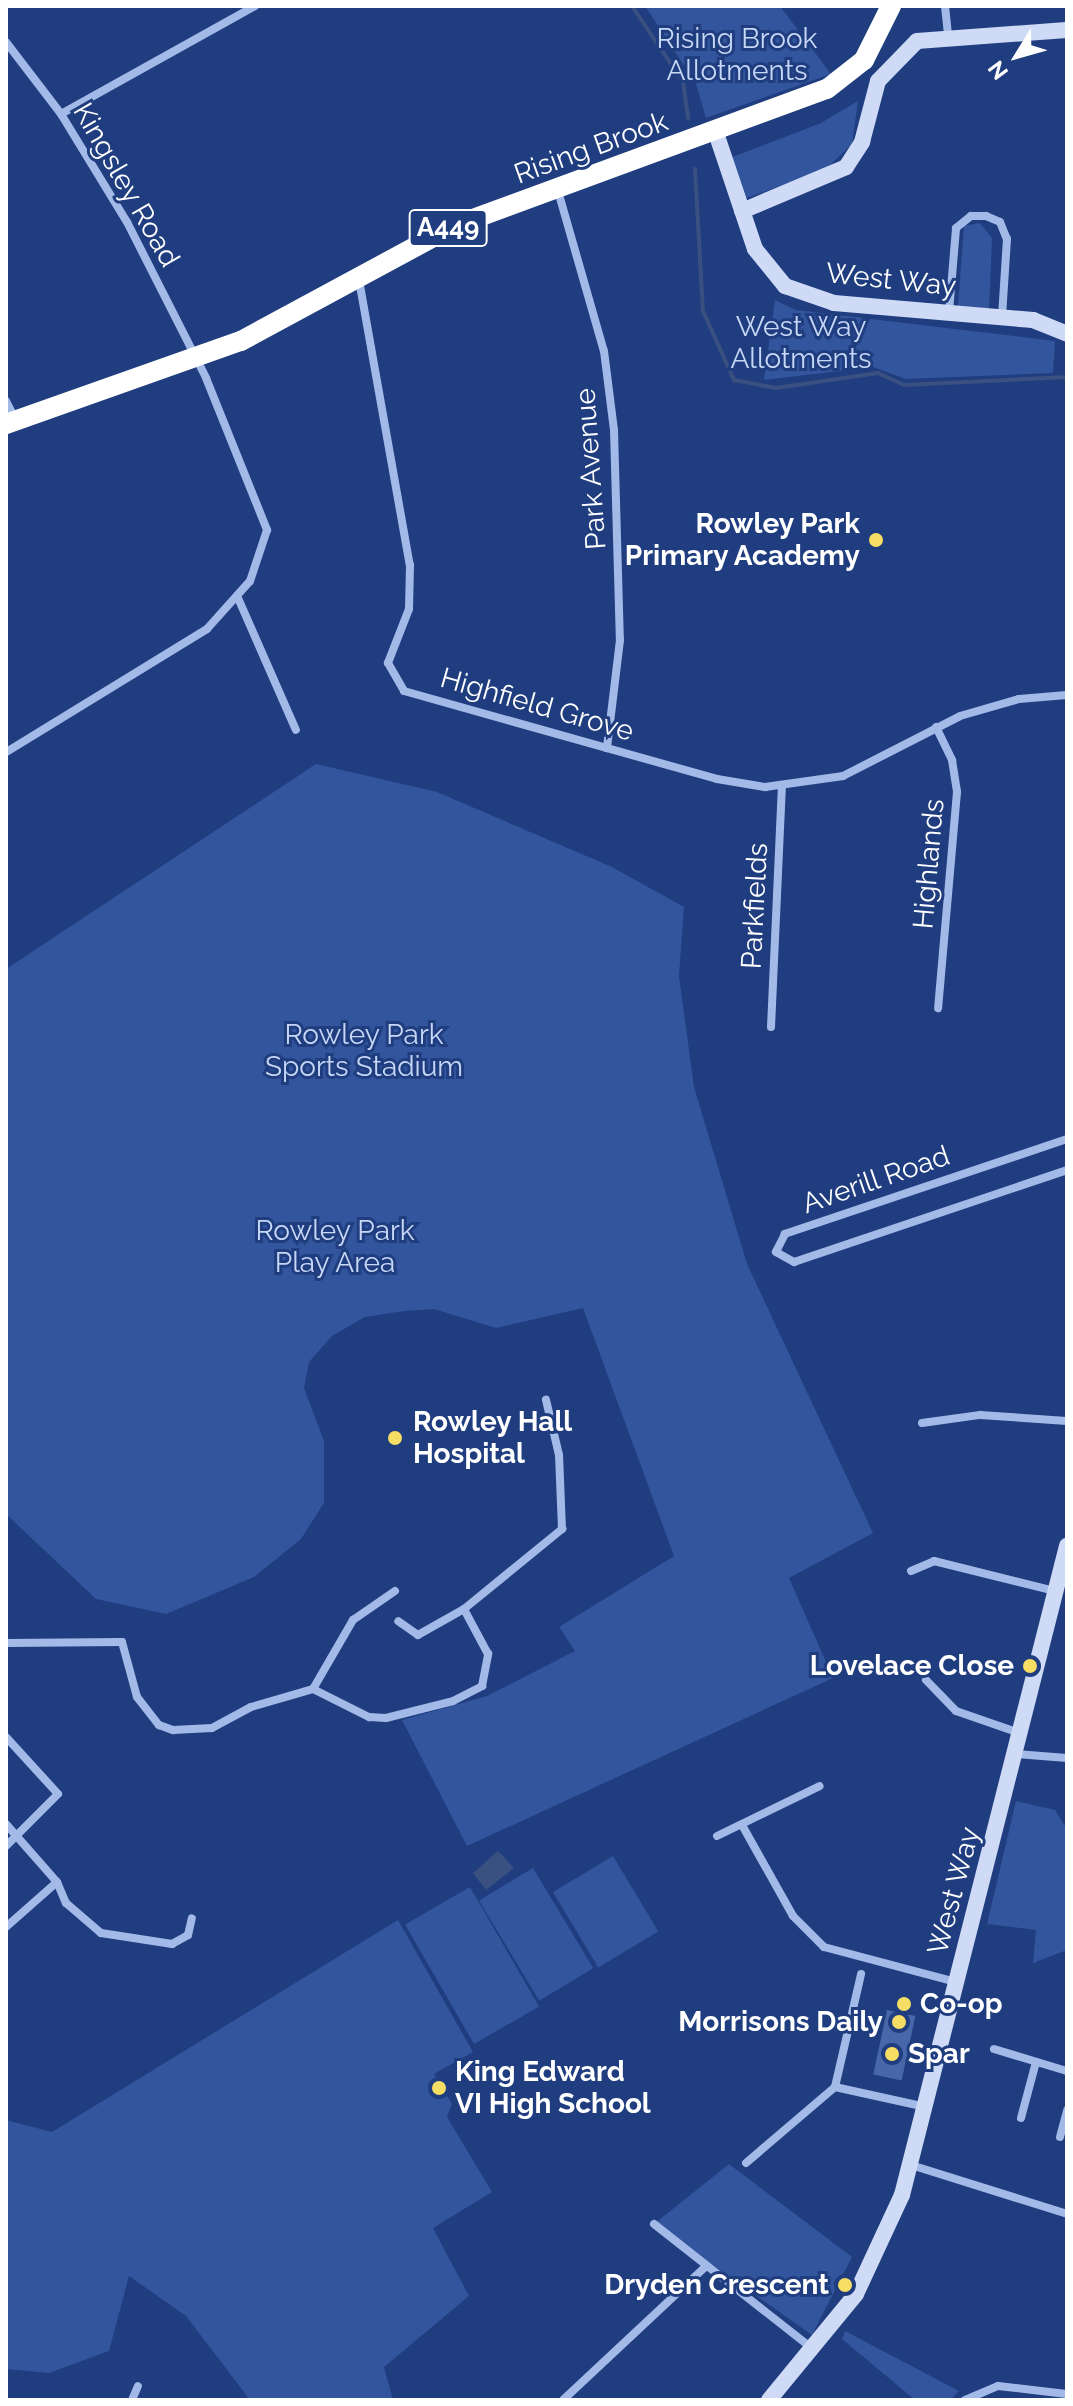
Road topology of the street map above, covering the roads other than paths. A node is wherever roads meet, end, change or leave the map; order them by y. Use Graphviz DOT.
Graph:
graph roads {
  1 [pos="255,6"];
  2 [pos="891,6"];
  3 [pos="945,6"];
  4 [pos="1067,30"];
  5 [pos="948,35"];
  6 [pos="6,42"];
  7 [pos="61,114"];
  8 [pos="716,133"];
  9 [pos="558,191"];
  10 [pos="742,211"];
  11 [pos="357,276"];
  12 [pos="949,312"];
  13 [pos="1002,317"];
  14 [pos="1067,334"];
  15 [pos="197,359"];
  16 [pos="6,401"];
  17 [pos="11,422"];
  18 [pos="238,598"];
  19 [pos="1067,695"];
  20 [pos="936,727"];
  21 [pos="296,730"];
  22 [pos="607,748"];
  23 [pos="6,752"];
  24 [pos="782,786"];
  25 [pos="938,1008"];
  26 [pos="771,1027"];
  27 [pos="1067,1139"];
  28 [pos="1067,1170"];
  29 [pos="546,1400"];
  30 [pos="1067,1421"];
  31 [pos="922,1423"];
  32 [pos="1067,1546"];
  33 [pos="911,1571"];
  34 [pos="395,1591"];
  35 [pos="1056,1591"];
  36 [pos="464,1609"];
  37 [pos="398,1621"];
  38 [pos="6,1643"];
  39 [pos="926,1680"];
  40 [pos="313,1689"];
  41 [pos="1023,1734"];
  42 [pos="6,1737"];
  43 [pos="1016,1754"];
  44 [pos="1067,1758"];
  45 [pos="820,1786"];
  46 [pos="6,1824"];
  47 [pos="742,1825"];
  48 [pos="18,1836"];
  49 [pos="717,1836"];
  50 [pos="6,1846"];
  51 [pos="57,1882"];
  52 [pos="192,1918"];
  53 [pos="6,1927"];
  54 [pos="861,1974"];
  55 [pos="956,1982"];
  56 [pos="994,2049"];
  57 [pos="1036,2062"];
  58 [pos="1067,2071"];
  59 [pos="835,2087"];
  60 [pos="926,2107"];
  61 [pos="1067,2110"];
  62 [pos="1021,2118"];
  63 [pos="1060,2137"];
  64 [pos="746,2163"];
  65 [pos="911,2165"];
  66 [pos="1067,2214"];
  67 [pos="654,2224"];
  68 [pos="706,2266"];
  69 [pos="814,2350"];
  70 [pos="138,2386"];
  71 [pos="1067,2394"];
  72 [pos="132,2400"];
  73 [pos="563,2400"];
  74 [pos="769,2400"];
  75 [pos="965,2400"];
  1 -- 7 [label="street"];
  2 -- 8 [label="highway, Rising Brook / A449"];
  3 -- 5 [label="street"];
  4 -- 5 [label="street"];
  5 -- 10 [label="street"];
  6 -- 7 [label="street, Kingsley Road"];
  7 -- 15 [label="street, Kingsley Road"];
  8 -- 9 [label="highway, Rising Brook / A449"];
  8 -- 10 [label="street, West Way"];
  9 -- 11 [label="highway, Rising Brook / A449"];
  9 -- 22 [label="street, Park Avenue"];
  10 -- 12 [label="street, West Way"];
  11 -- 15 [label="highway, Rising Brook / A449"];
  11 -- 22 [label="street, Highfield Grove"];
  12 -- 13 [label="street, West Way"];
  12 -- 13 [label="street"];
  13 -- 14 [label="street, West Way"];
  15 -- 17 [label="highway, A449"];
  15 -- 18 [label="street, Kingsley Road"];
  16 -- 17 [label="street"];
  18 -- 21 [label="street"];
  18 -- 23 [label="street, Kingsley Road"];
  19 -- 20 [label="street, Highfield Grove"];
  20 -- 24 [label="street, Highfield Grove"];
  20 -- 25 [label="street, Highlands"];
  22 -- 24 [label="street, Highfield Grove"];
  24 -- 26 [label="street, Parkfields"];
  27 -- 28 [label="street, Averill Road"];
  29 -- 36 [label="street"];
  30 -- 31 [label="street"];
  32 -- 35 [label="street, West Way"];
  33 -- 35 [label="street"];
  34 -- 40 [label="street"];
  35 -- 41 [label="street, West Way"];
  36 -- 37 [label="street"];
  36 -- 40 [label="street"];
  38 -- 40 [label="street"];
  39 -- 41 [label="street"];
  41 -- 43 [label="street, West Way"];
  42 -- 48 [label="street"];
  43 -- 44 [label="street"];
  43 -- 55 [label="street, West Way"];
  45 -- 47 [label="street"];
  46 -- 48 [label="street"];
  47 -- 49 [label="street"];
  47 -- 55 [label="street"];
  48 -- 50 [label="street"];
  48 -- 51 [label="street"];
  51 -- 52 [label="street"];
  51 -- 53 [label="street"];
  54 -- 59 [label="street"];
  55 -- 60 [label="street, West Way"];
  56 -- 57 [label="street"];
  57 -- 58 [label="street"];
  57 -- 62 [label="street"];
  59 -- 60 [label="street"];
  59 -- 64 [label="street"];
  60 -- 65 [label="street, West Way"];
  61 -- 63 [label="street"];
  65 -- 66 [label="street"];
  65 -- 69 [label="street, West Way"];
  67 -- 68 [label="street"];
  68 -- 69 [label="street"];
  68 -- 73 [label="street"];
  69 -- 74 [label="street, West Way"];
  70 -- 72 [label="street"];
  71 -- 75 [label="street"];
}
